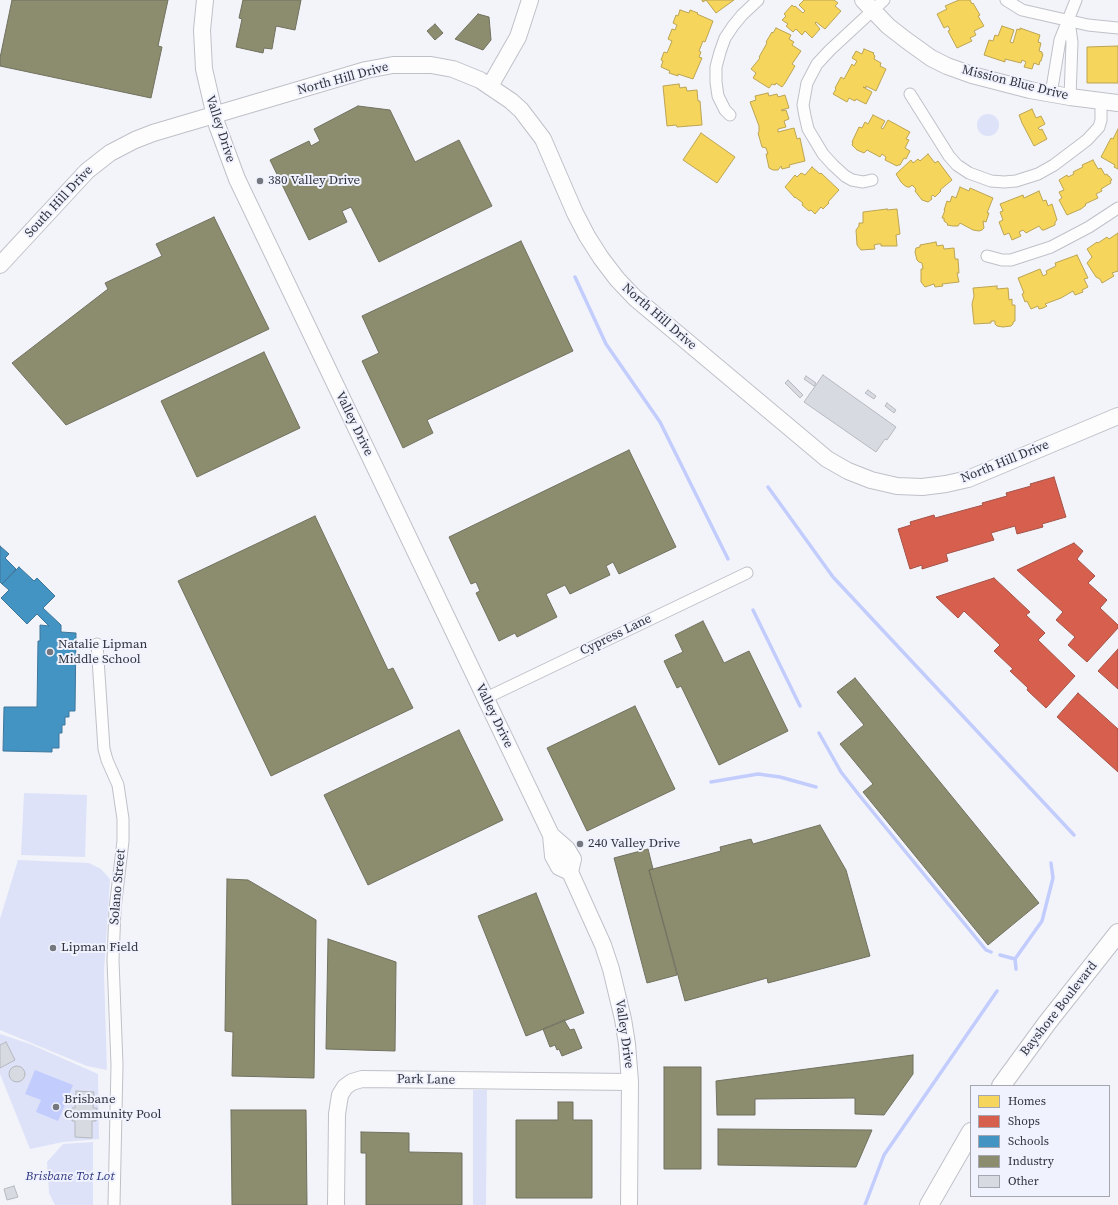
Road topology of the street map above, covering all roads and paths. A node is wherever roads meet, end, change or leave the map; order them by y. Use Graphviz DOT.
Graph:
graph roads {
  1 [pos="205,0"];
  2 [pos="530,0"];
  3 [pos="758,0"];
  4 [pos="1006,0"];
  5 [pos="1076,0"];
  6 [pos="873,4"];
  7 [pos="1069,21"];
  8 [pos="1118,28"];
  9 [pos="490,86"];
  10 [pos="910,94"];
  11 [pos="1051,94"];
  12 [pos="1070,97"];
  13 [pos="1101,101"];
  14 [pos="1118,103"];
  15 [pos="214,115"];
  16 [pos="730,115"];
  17 [pos="872,180"];
  18 [pos="1118,208"];
  19 [pos="987,256"];
  20 [pos="0,265"];
  21 [pos="1118,416"];
  22 [pos="747,573"];
  23 [pos="97,644"];
  24 [pos="486,698"];
  25 [pos="1118,933"];
  26 [pos="630,1082"];
  27 [pos="1002,1085"];
  28 [pos="970,1134"];
  29 [pos="114,1205"];
  30 [pos="336,1205"];
  31 [pos="629,1205"];
  32 [pos="929,1205"];
  1 -- 15 [label="street, Valley Drive"];
  2 -- 9 [label="street"];
  3 -- 16 [label="street"];
  4 -- 7 [label="street"];
  5 -- 7 [label="street"];
  6 -- 11 [label="street, Mission Blue Drive"];
  6 -- 17 [label="street"];
  7 -- 8 [label="street"];
  7 -- 11 [label="street"];
  7 -- 12 [label="street"];
  9 -- 15 [label="street, North Hill Drive"];
  9 -- 21 [label="street, North Hill Drive"];
  10 -- 13 [label="street"];
  11 -- 12 [label="street, Mission Blue Drive"];
  12 -- 13 [label="street, Mission Blue Drive"];
  13 -- 14 [label="street, Mission Blue Drive"];
  15 -- 20 [label="street, South Hill Drive"];
  15 -- 24 [label="street, Valley Drive"];
  18 -- 19 [label="street"];
  22 -- 24 [label="street, Cypress Lane"];
  23 -- 29 [label="street, Solano Street"];
  24 -- 26 [label="street, Valley Drive"];
  25 -- 27 [label="main road, Bayshore Boulevard"];
  26 -- 30 [label="street, Park Lane"];
  26 -- 31 [label="street, Valley Drive"];
  28 -- 32 [label="main road"];
}
